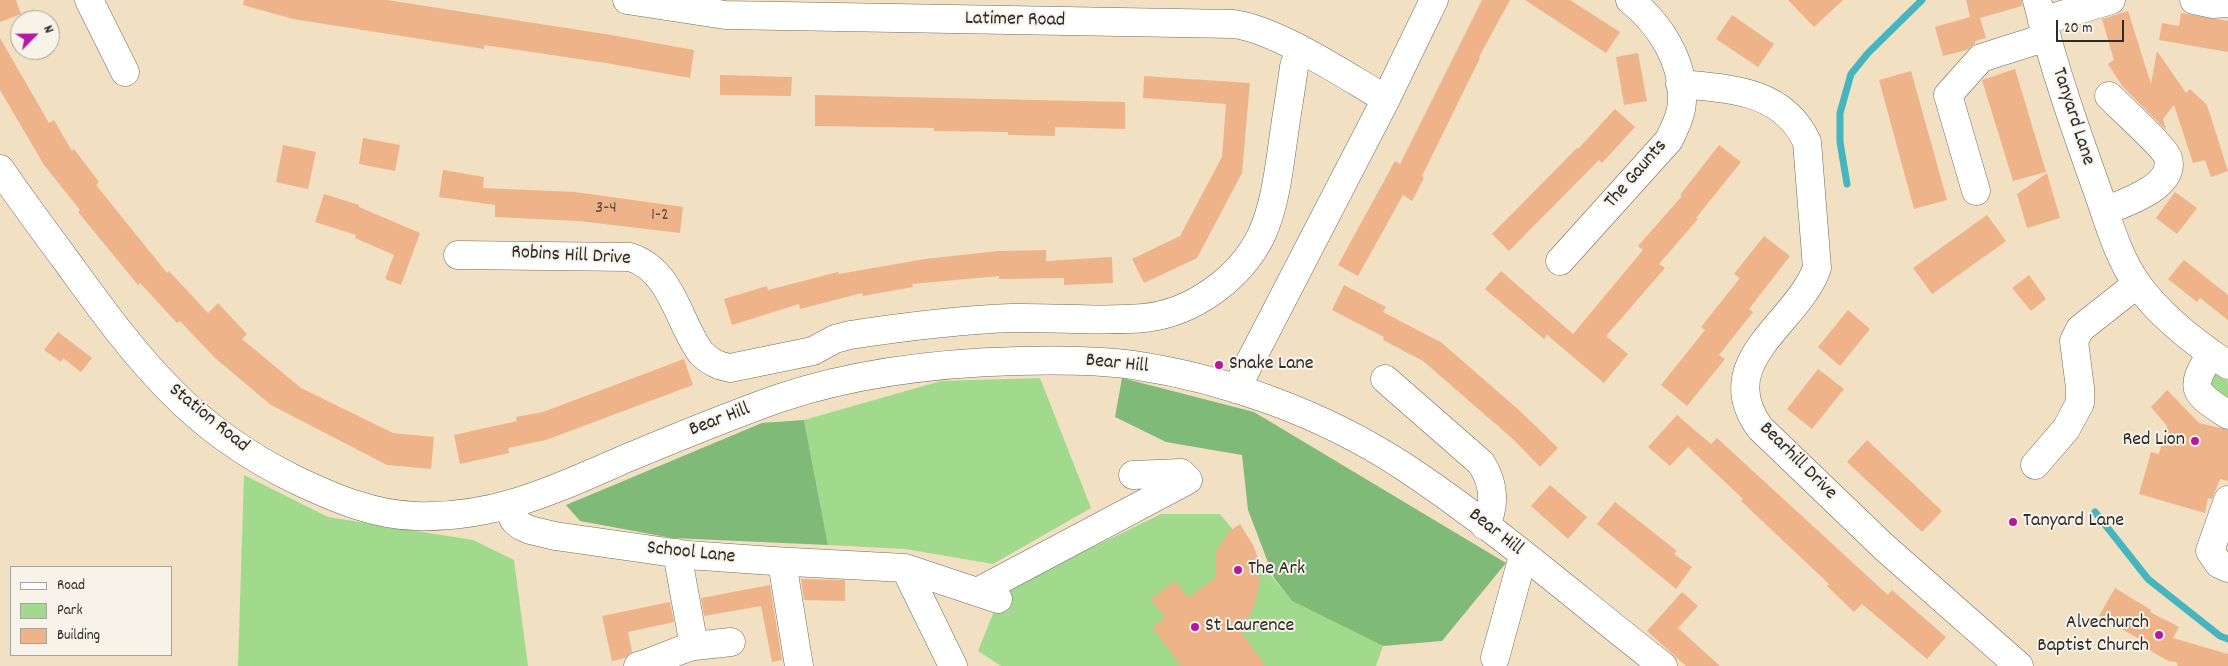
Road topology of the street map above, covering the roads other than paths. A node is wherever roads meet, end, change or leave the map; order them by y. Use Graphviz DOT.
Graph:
graph roads {
  1 [pos="89,0"];
  2 [pos="628,0"];
  3 [pos="1434,0"];
  4 [pos="1630,0"];
  5 [pos="2111,0"];
  6 [pos="2194,0"];
  7 [pos="2228,3"];
  8 [pos="725,7"];
  9 [pos="2042,19"];
  10 [pos="1299,50"];
  11 [pos="125,72"];
  12 [pos="1680,84"];
  13 [pos="2109,96"];
  14 [pos="1386,99"];
  15 [pos="0,170"];
  16 [pos="1976,191"];
  17 [pos="2105,211"];
  18 [pos="458,255"];
  19 [pos="1560,262"];
  20 [pos="2137,284"];
  21 [pos="813,351"];
  22 [pos="2220,359"];
  23 [pos="1385,379"];
  24 [pos="823,385"];
  25 [pos="1236,389"];
  26 [pos="2228,414"];
  27 [pos="2035,465"];
  28 [pos="1133,475"];
  29 [pos="2228,500"];
  30 [pos="508,507"];
  31 [pos="1485,526"];
  32 [pos="678,553"];
  33 [pos="1524,556"];
  34 [pos="782,562"];
  35 [pos="905,568"];
  36 [pos="2228,568"];
  37 [pos="731,642"];
  38 [pos="694,646"];
  39 [pos="1495,658"];
  40 [pos="638,666"];
  41 [pos="799,666"];
  42 [pos="953,666"];
  43 [pos="1663,666"];
  44 [pos="2019,666"];
  1 -- 11 [label="street"];
  2 -- 8 [label="street, Latimer Road"];
  3 -- 14 [label="street"];
  4 -- 12 [label="street, The Gaunts"];
  5 -- 9 [label="street"];
  6 -- 7 [label="street"];
  8 -- 10 [label="street, Latimer Road"];
  9 -- 16 [label="street"];
  9 -- 17 [label="street, Tanyard Lane"];
  10 -- 14 [label="street, Latimer Road"];
  10 -- 21 [label="street, Robins Hill Drive"];
  12 -- 19 [label="street, The Gaunts"];
  12 -- 44 [label="street, Bearhill Drive"];
  13 -- 17 [label="street"];
  14 -- 25 [label="street"];
  15 -- 30 [label="street, Station Road"];
  17 -- 20 [label="street, Tanyard Lane"];
  18 -- 21 [label="street, Robins Hill Drive"];
  20 -- 22 [label="street, Tanyard Lane"];
  20 -- 27 [label="street"];
  21 -- 24 [label="street"];
  22 -- 26 [label="street"];
  23 -- 31 [label="street"];
  24 -- 25 [label="street, Bear Hill"];
  24 -- 30 [label="street, Bear Hill"];
  25 -- 31 [label="street, Bear Hill"];
  28 -- 35 [label="street, School Lane"];
  29 -- 36 [label="street"];
  30 -- 32 [label="street, School Lane"];
  31 -- 33 [label="street, Bear Hill"];
  32 -- 34 [label="street, School Lane"];
  32 -- 38 [label="street"];
  33 -- 39 [label="street"];
  33 -- 43 [label="street, Bear Hill"];
  34 -- 35 [label="street, School Lane"];
  34 -- 41 [label="street"];
  35 -- 42 [label="street"];
  37 -- 38 [label="street"];
  38 -- 40 [label="street"];
}
